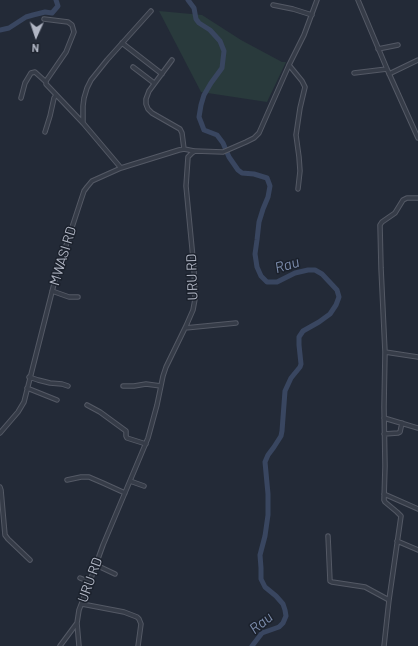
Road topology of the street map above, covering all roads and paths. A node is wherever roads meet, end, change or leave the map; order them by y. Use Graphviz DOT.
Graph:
graph roads {
  1 [pos="317,0"];
  2 [pos="358,0"];
  3 [pos="273,5"];
  4 [pos="151,11"];
  5 [pos="312,15"];
  6 [pos="44,18"];
  7 [pos="122,43"];
  8 [pos="398,44"];
  9 [pos="378,49"];
  10 [pos="172,60"];
  11 [pos="418,60"];
  12 [pos="289,65"];
  13 [pos="133,67"];
  14 [pos="387,69"];
  15 [pos="354,72"];
  16 [pos="162,74"];
  17 [pos="389,74"];
  18 [pos="46,82"];
  19 [pos="154,83"];
  20 [pos="56,95"];
  21 [pos="21,98"];
  22 [pos="83,123"];
  23 [pos="44,132"];
  24 [pos="418,138"];
  25 [pos="184,149"];
  26 [pos="195,151"];
  27 [pos="121,168"];
  28 [pos="298,189"];
  29 [pos="418,198"];
  30 [pos="52,291"];
  31 [pos="78,297"];
  32 [pos="236,323"];
  33 [pos="185,328"];
  34 [pos="385,352"];
  35 [pos="418,357"];
  36 [pos="30,377"];
  37 [pos="68,386"];
  38 [pos="123,386"];
  39 [pos="161,386"];
  40 [pos="27,388"];
  41 [pos="57,400"];
  42 [pos="87,405"];
  43 [pos="384,418"];
  44 [pos="402,423"];
  45 [pos="418,428"];
  46 [pos="0,433"];
  47 [pos="384,434"];
  48 [pos="146,444"];
  49 [pos="67,480"];
  50 [pos="130,481"];
  51 [pos="144,486"];
  52 [pos="0,487"];
  53 [pos="125,493"];
  54 [pos="384,494"];
  55 [pos="418,509"];
  56 [pos="328,536"];
  57 [pos="397,541"];
  58 [pos="418,550"];
  59 [pos="30,560"];
  60 [pos="96,565"];
  61 [pos="115,574"];
  62 [pos="80,578"];
  63 [pos="90,582"];
  64 [pos="389,600"];
  65 [pos="82,604"];
  66 [pos="77,622"];
  67 [pos="60,646"];
  68 [pos="79,646"];
  69 [pos="138,646"];
  70 [pos="384,646"];
  1 -- 5 [label="street"];
  2 -- 9 [label="street"];
  3 -- 5 [label="street"];
  4 -- 7 [label="street"];
  5 -- 12 [label="street"];
  6 -- 18 [label="street"];
  7 -- 16 [label="street"];
  7 -- 22 [label="street"];
  8 -- 9 [label="street"];
  9 -- 14 [label="street"];
  10 -- 16 [label="street"];
  11 -- 17 [label="street"];
  12 -- 26 [label="street"];
  12 -- 28 [label="street"];
  13 -- 19 [label="street"];
  14 -- 15 [label="street"];
  14 -- 17 [label="street"];
  16 -- 19 [label="street"];
  17 -- 24 [label="street"];
  18 -- 20 [label="street"];
  18 -- 21 [label="street"];
  19 -- 25 [label="street"];
  20 -- 22 [label="street"];
  20 -- 23 [label="street"];
  22 -- 27 [label="street"];
  25 -- 26 [label="street, MWASI RD"];
  25 -- 27 [label="street, MWASI RD"];
  26 -- 33 [label="street, URU RD"];
  27 -- 30 [label="street, MWASI RD"];
  29 -- 34 [label="street"];
  30 -- 31 [label="street"];
  30 -- 36 [label="street, MWASI RD"];
  32 -- 33 [label="street"];
  33 -- 39 [label="street, URU RD"];
  34 -- 35 [label="street"];
  34 -- 43 [label="street"];
  36 -- 37 [label="street"];
  36 -- 40 [label="street, MWASI RD"];
  38 -- 39 [label="street"];
  39 -- 48 [label="street, URU RD"];
  40 -- 41 [label="street"];
  40 -- 46 [label="street, MWASI RD"];
  42 -- 48 [label="street"];
  43 -- 44 [label="street"];
  43 -- 47 [label="street"];
  44 -- 45 [label="street"];
  44 -- 47 [label="street"];
  47 -- 54 [label="street"];
  48 -- 50 [label="street, URU RD"];
  49 -- 53 [label="street"];
  50 -- 51 [label="street"];
  50 -- 53 [label="street, URU RD"];
  52 -- 59 [label="street"];
  53 -- 60 [label="street, URU RD"];
  54 -- 55 [label="street"];
  54 -- 57 [label="street"];
  56 -- 64 [label="street"];
  57 -- 58 [label="street"];
  57 -- 64 [label="street"];
  60 -- 61 [label="street"];
  60 -- 63 [label="street, URU RD"];
  62 -- 63 [label="street"];
  63 -- 65 [label="street, URU RD"];
  64 -- 70 [label="street"];
  65 -- 66 [label="street, URU RD"];
  65 -- 69 [label="street"];
  66 -- 67 [label="street"];
  66 -- 68 [label="street, URU RD"];
}
